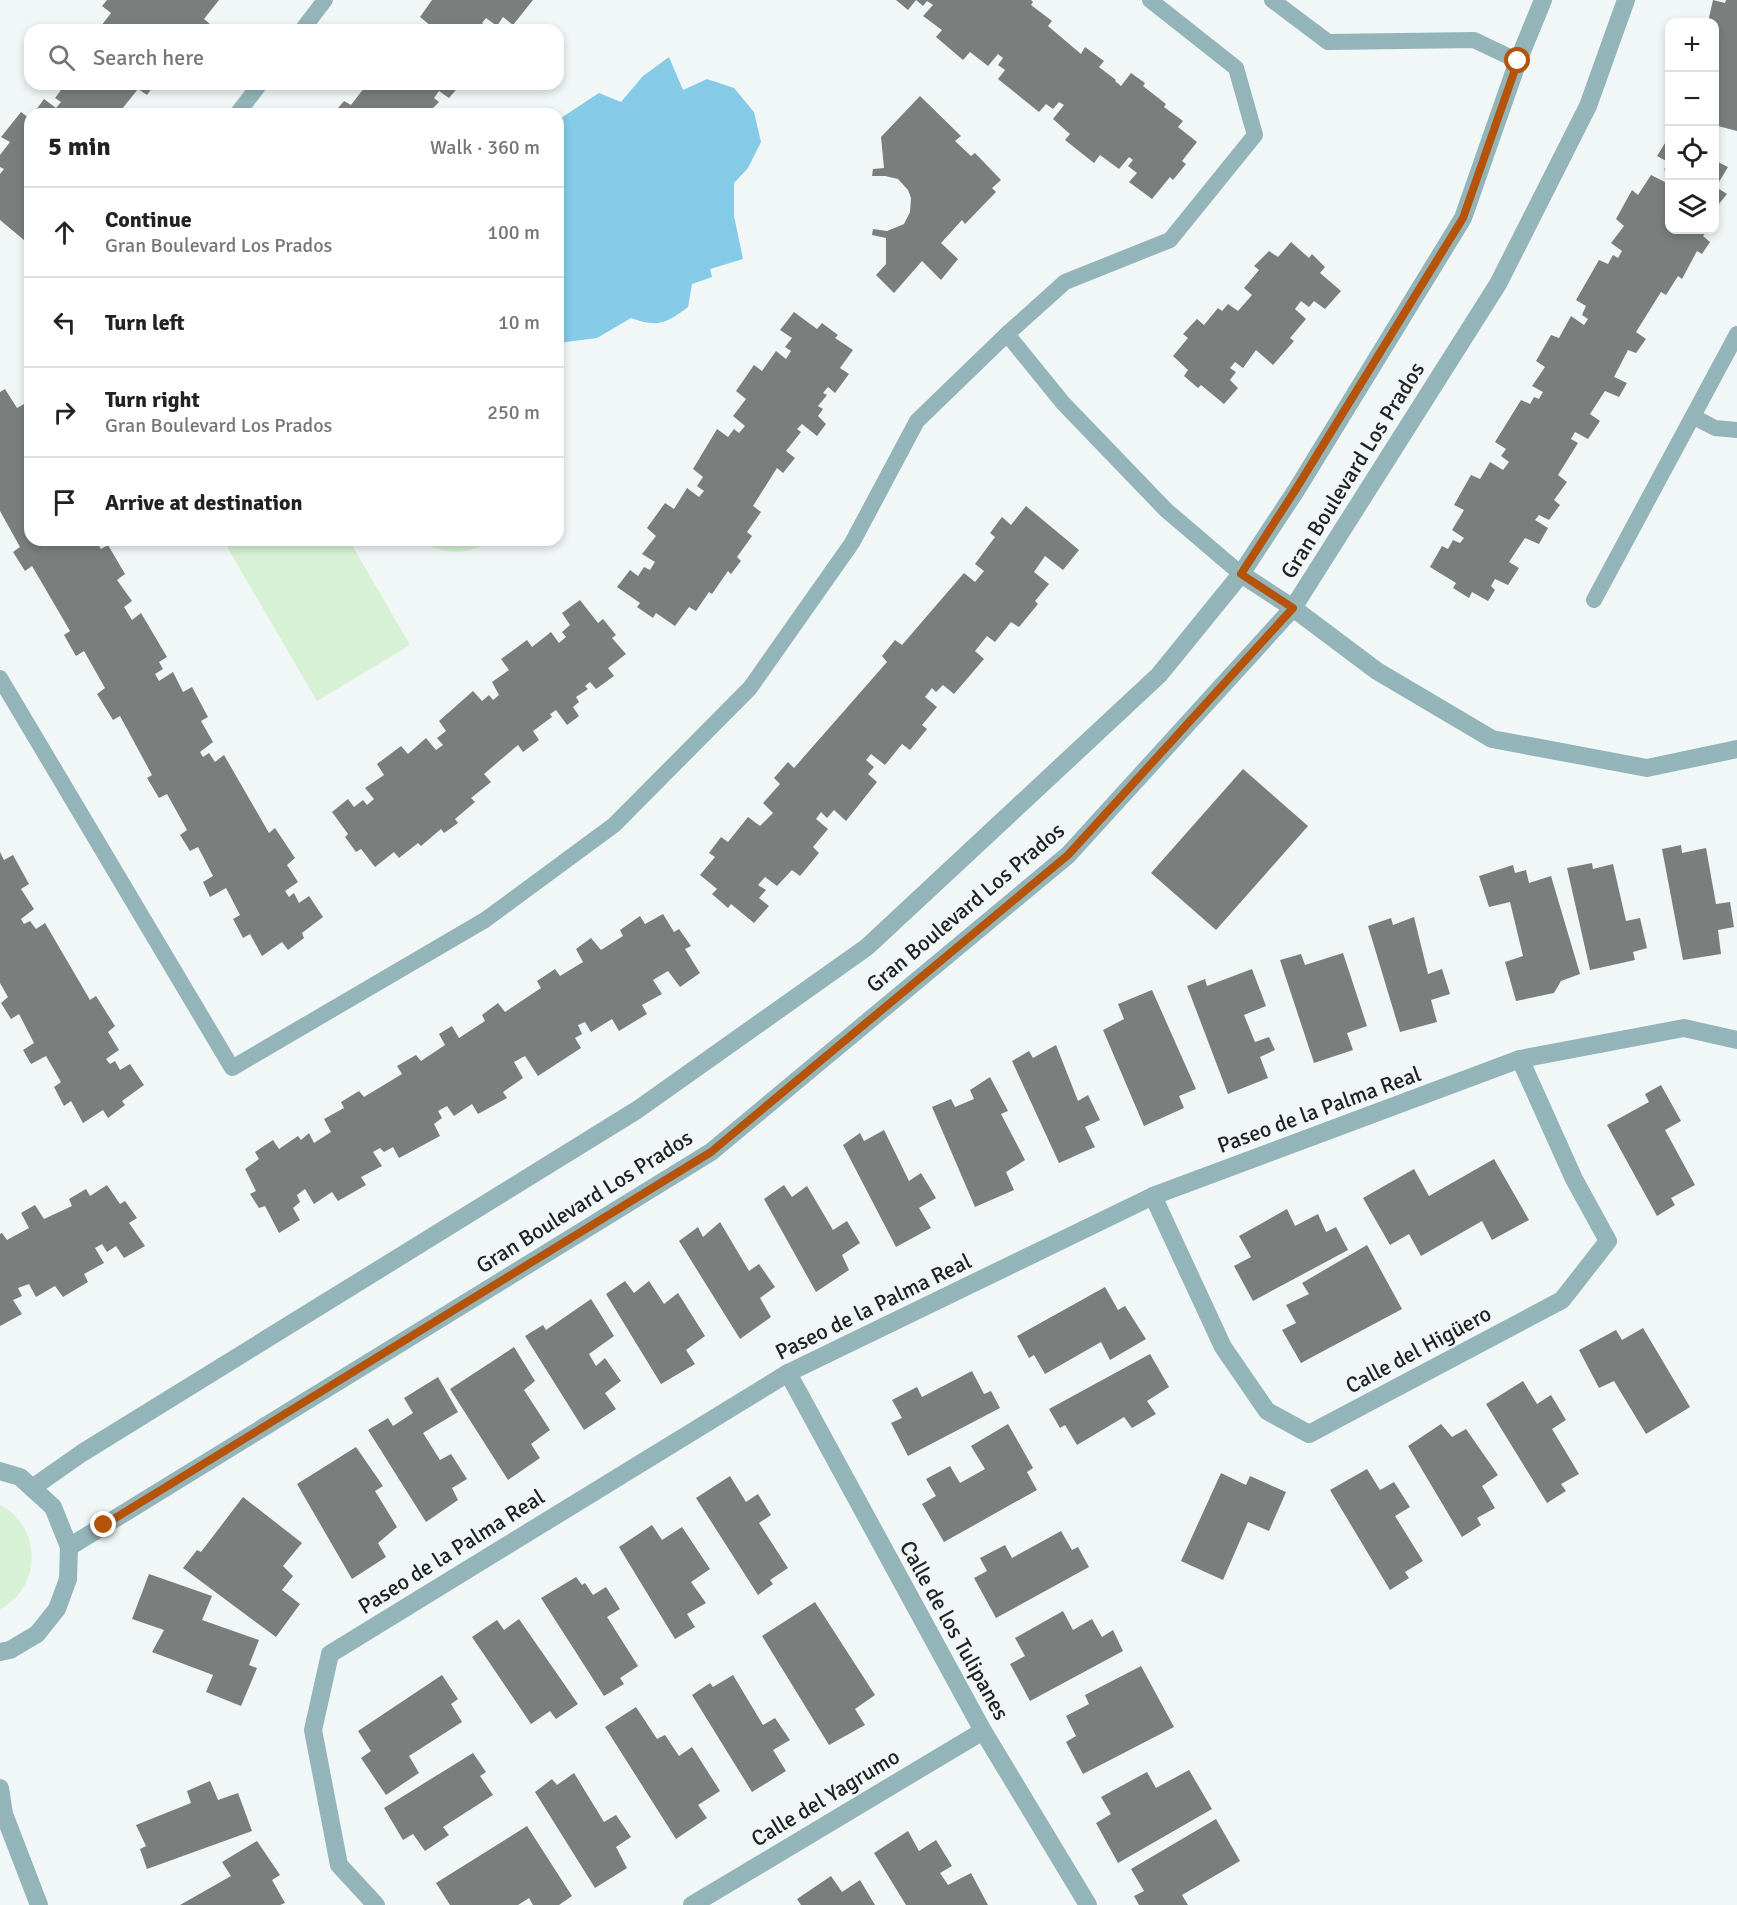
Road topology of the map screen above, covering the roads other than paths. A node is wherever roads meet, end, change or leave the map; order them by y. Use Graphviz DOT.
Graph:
graph roads {
  1 [pos="326,0"];
  2 [pos="1150,0"];
  3 [pos="1272,0"];
  4 [pos="1543,0"];
  5 [pos="1626,0"];
  6 [pos="307,24"];
  7 [pos="1518,61"];
  8 [pos="255,90"];
  9 [pos="242,108"];
  10 [pos="1007,334"];
  11 [pos="1737,334"];
  12 [pos="1694,417"];
  13 [pos="1737,430"];
  14 [pos="1241,574"];
  15 [pos="1594,600"];
  16 [pos="1293,608"];
  17 [pos="0,678"];
  18 [pos="1737,749"];
  19 [pos="1737,1040"];
  20 [pos="1520,1059"];
  21 [pos="1153,1196"];
  22 [pos="788,1373"];
  23 [pos="0,1471"];
  24 [pos="32,1488"];
  25 [pos="69,1547"];
  26 [pos="0,1652"];
  27 [pos="983,1731"];
  28 [pos="0,1788"];
  29 [pos="39,1905"];
  30 [pos="376,1905"];
  31 [pos="692,1905"];
  32 [pos="1088,1905"];
  1 -- 6 [label="lane"];
  2 -- 10 [label="lane"];
  3 -- 7 [label="lane"];
  4 -- 7 [label="street, Gran Boulevard Los Prados"];
  5 -- 16 [label="street, Gran Boulevard Los Prados"];
  7 -- 14 [label="street, Gran Boulevard Los Prados"];
  8 -- 9 [label="lane"];
  10 -- 14 [label="lane"];
  10 -- 17 [label="lane"];
  11 -- 12 [label="lane"];
  12 -- 13 [label="lane"];
  12 -- 15 [label="lane"];
  14 -- 16 [label="street"];
  14 -- 24 [label="street, Gran Boulevard Los Prados"];
  16 -- 18 [label="street"];
  16 -- 25 [label="street, Gran Boulevard Los Prados"];
  19 -- 20 [label="street, Paseo de la Palma Real"];
  20 -- 21 [label="street, Paseo de la Palma Real"];
  20 -- 21 [label="street, Calle del Higüero"];
  21 -- 22 [label="street, Paseo de la Palma Real"];
  22 -- 27 [label="street, Calle de los Tulipanes"];
  22 -- 30 [label="street, Paseo de la Palma Real"];
  23 -- 24 [label="street"];
  24 -- 25 [label="street"];
  25 -- 26 [label="street"];
  27 -- 31 [label="street, Calle del Yagrumo"];
  27 -- 32 [label="street, Calle de los Tulipanes"];
  28 -- 29 [label="street"];
}
